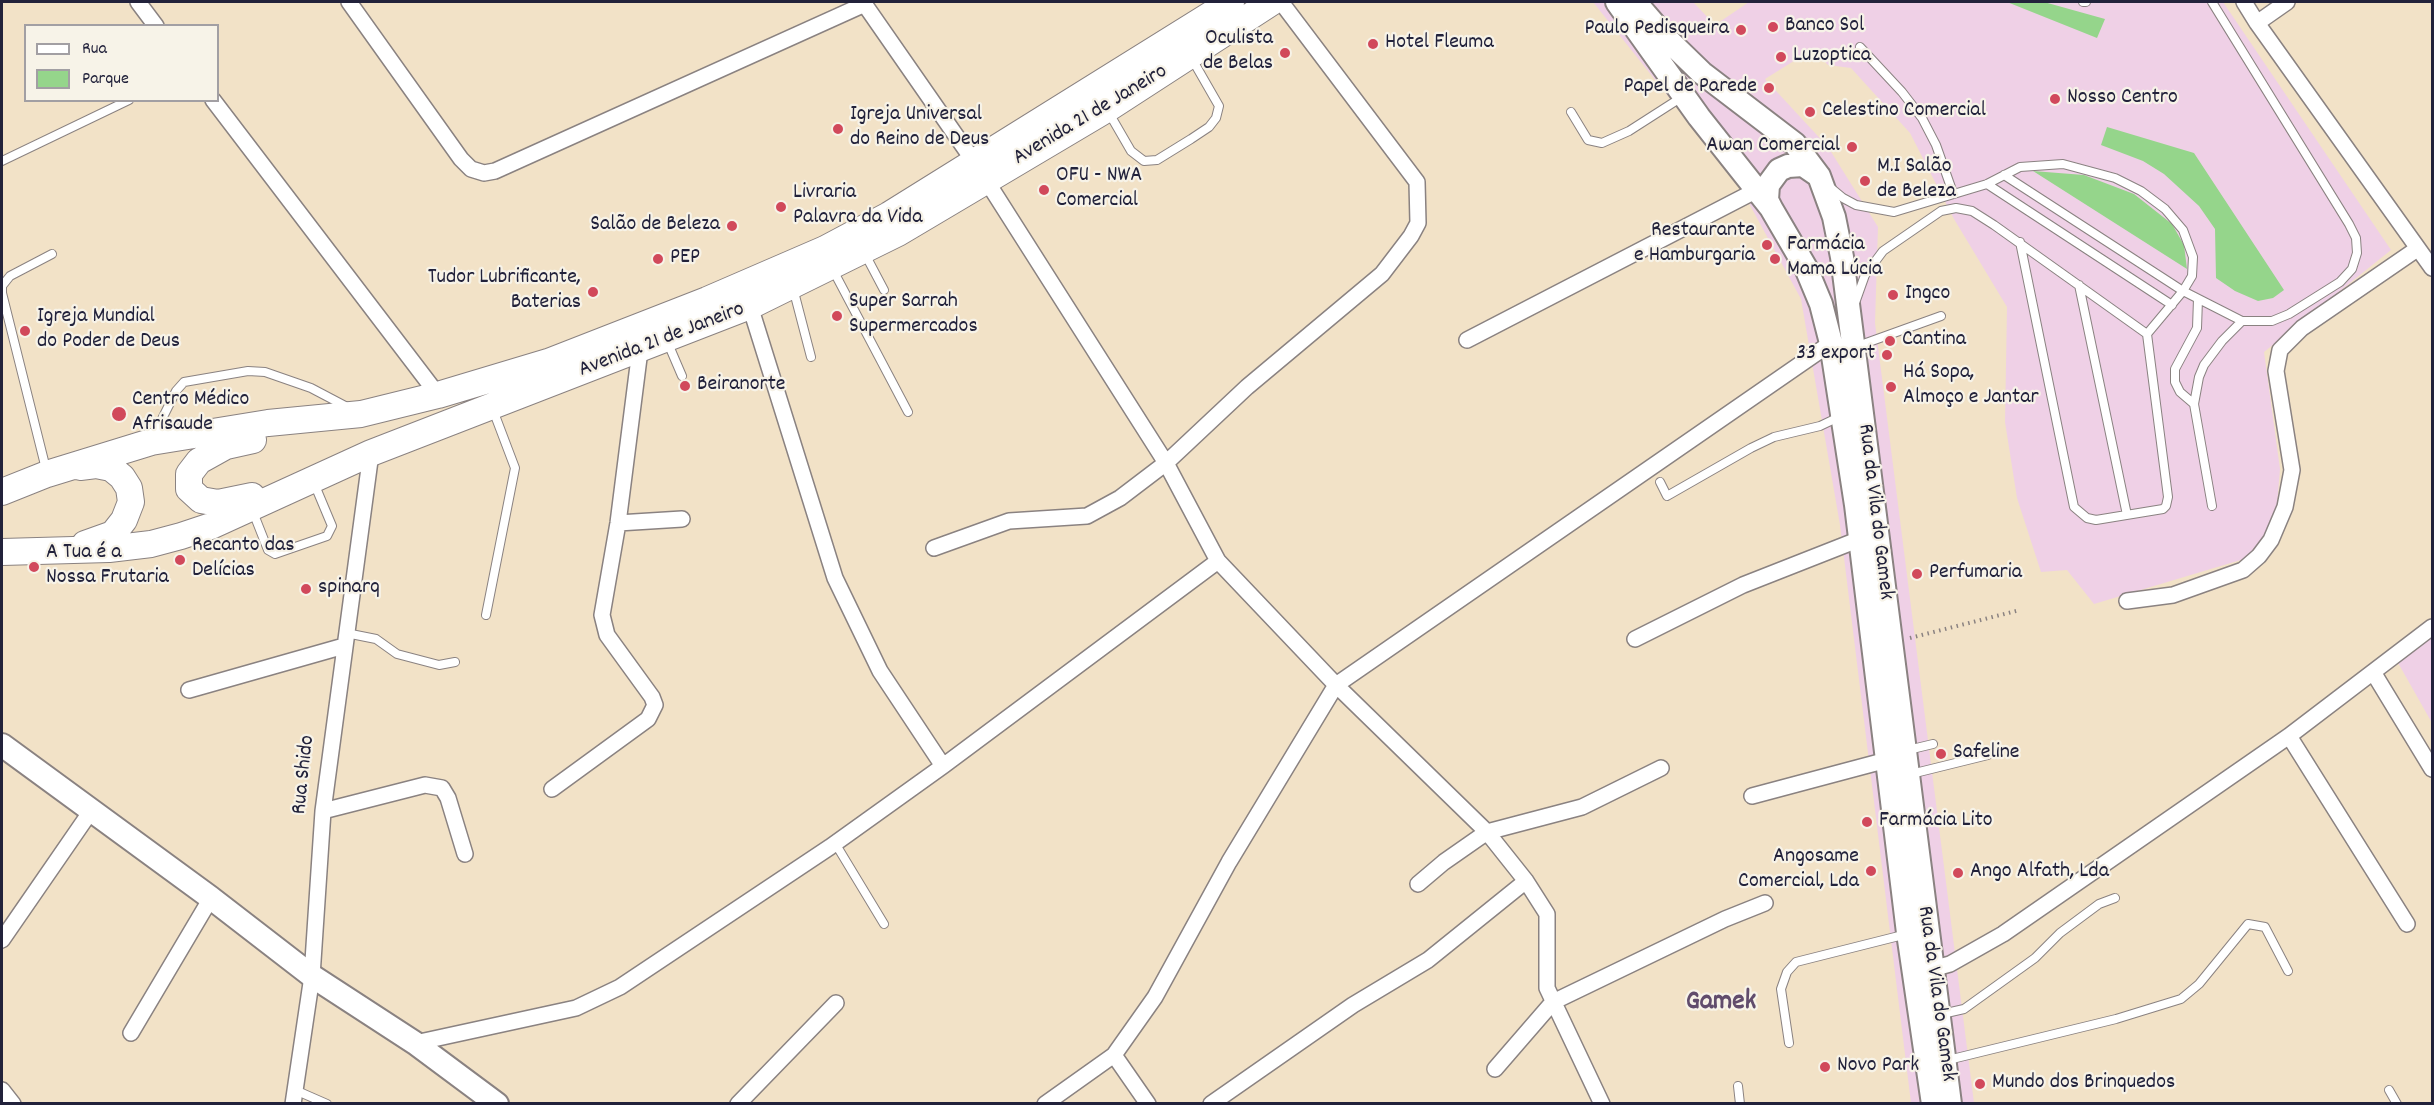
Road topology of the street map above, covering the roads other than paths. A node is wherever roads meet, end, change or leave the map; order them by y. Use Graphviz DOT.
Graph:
graph roads {
  1 [pos="138,2"];
  2 [pos="349,2"];
  3 [pos="1231,2"];
  4 [pos="1272,2"];
  5 [pos="1281,2"];
  6 [pos="1633,2"];
  7 [pos="2212,2"];
  8 [pos="2244,2"];
  9 [pos="2287,2"];
  10 [pos="864,3"];
  11 [pos="2256,23"];
  12 [pos="154,24"];
  13 [pos="1860,47"];
  14 [pos="1190,55"];
  15 [pos="1684,96"];
  16 [pos="125,102"];
  17 [pos="215,102"];
  18 [pos="1107,109"];
  19 [pos="1571,112"];
  20 [pos="2,161"];
  21 [pos="980,171"];
  22 [pos="2004,175"];
  23 [pos="1819,176"];
  24 [pos="1987,184"];
  25 [pos="1757,190"];
  26 [pos="1953,193"];
  27 [pos="1771,208"];
  28 [pos="2020,242"];
  29 [pos="2417,249"];
  30 [pos="864,251"];
  31 [pos="52,254"];
  32 [pos="832,268"];
  33 [pos="2433,268"];
  34 [pos="2079,285"];
  35 [pos="792,286"];
  36 [pos="884,290"];
  37 [pos="2183,291"];
  38 [pos="2198,299"];
  39 [pos="2172,305"];
  40 [pos="750,306"];
  41 [pos="1941,316"];
  42 [pos="2242,321"];
  43 [pos="1851,325"];
  44 [pos="2147,334"];
  45 [pos="666,339"];
  46 [pos="1467,339"];
  47 [pos="1831,343"];
  48 [pos="1854,348"];
  49 [pos="640,350"];
  50 [pos="811,357"];
  51 [pos="682,376"];
  52 [pos="438,396"];
  53 [pos="2194,404"];
  54 [pos="492,406"];
  55 [pos="908,412"];
  56 [pos="361,414"];
  57 [pos="1842,415"];
  58 [pos="151,442"];
  59 [pos="371,453"];
  60 [pos="1166,462"];
  61 [pos="47,474"];
  62 [pos="320,475"];
  63 [pos="1660,482"];
  64 [pos="2,492"];
  65 [pos="2212,506"];
  66 [pos="252,508"];
  67 [pos="2127,515"];
  68 [pos="682,519"];
  69 [pos="618,523"];
  70 [pos="1860,539"];
  71 [pos="934,548"];
  72 [pos="68,550"];
  73 [pos="2,552"];
  74 [pos="1218,561"];
  75 [pos="2127,601"];
  76 [pos="486,615"];
  77 [pos="2433,627"];
  78 [pos="345,639"];
  79 [pos="1635,639"];
  80 [pos="455,662"];
  81 [pos="2373,672"];
  82 [pos="1336,685"];
  83 [pos="189,690"];
  84 [pos="2289,736"];
  85 [pos="1933,744"];
  86 [pos="2,745"];
  87 [pos="1988,754"];
  88 [pos="1895,756"];
  89 [pos="944,766"];
  90 [pos="1661,768"];
  91 [pos="2433,769"];
  92 [pos="1907,775"];
  93 [pos="552,789"];
  94 [pos="1752,796"];
  95 [pos="91,811"];
  96 [pos="323,811"];
  97 [pos="1487,832"];
  98 [pos="836,843"];
  99 [pos="465,854"];
  100 [pos="1526,881"];
  101 [pos="1418,884"];
  102 [pos="211,898"];
  103 [pos="2115,898"];
  104 [pos="1765,903"];
  105 [pos="884,924"];
  106 [pos="2407,924"];
  107 [pos="1908,933"];
  108 [pos="2,940"];
  109 [pos="1932,969"];
  110 [pos="2288,971"];
  111 [pos="312,976"];
  112 [pos="1554,1002"];
  113 [pos="836,1003"];
  114 [pos="1937,1016"];
  115 [pos="131,1033"];
  116 [pos="415,1043"];
  117 [pos="1789,1043"];
  118 [pos="1114,1055"];
  119 [pos="1943,1061"];
  120 [pos="1494,1069"];
  121 [pos="1738,1086"];
  122 [pos="2,1090"];
  123 [pos="2389,1090"];
  124 [pos="294,1097"];
  125 [pos="13,1104"];
  126 [pos="327,1104"];
  127 [pos="497,1104"];
  128 [pos="738,1104"];
  129 [pos="1045,1104"];
  130 [pos="1149,1104"];
  131 [pos="1211,1104"];
  132 [pos="1602,1104"];
  133 [pos="1740,1104"];
  134 [pos="1933,1104"];
  135 [pos="1950,1104"];
  136 [pos="2397,1104"];
  1 -- 12 [label="street"];
  2 -- 10 [label="street"];
  3 -- 21 [label="main road, Avenida 21 de Janeiro"];
  4 -- 14 [label="main road, Avenida 21 de Janeiro"];
  5 -- 60 [label="street"];
  6 -- 15 [label="main road, Rua da Vila do Gamek"];
  6 -- 23 [label="main road, Rua da Vila do Gamek"];
  7 -- 42 [label="lane"];
  8 -- 11 [label="street"];
  9 -- 11 [label="street"];
  10 -- 21 [label="street"];
  11 -- 29 [label="street"];
  13 -- 26 [label="lane"];
  14 -- 18 [label="main road, Avenida 21 de Janeiro"];
  14 -- 18 [label="lane"];
  15 -- 19 [label="lane"];
  15 -- 25 [label="main road, Rua da Vila do Gamek"];
  16 -- 20 [label="lane"];
  17 -- 52 [label="street"];
  18 -- 21 [label="main road, Avenida 21 de Janeiro"];
  21 -- 30 [label="main road, Avenida 21 de Janeiro"];
  21 -- 52 [label="main road, Avenida 21 de Janeiro"];
  21 -- 60 [label="street"];
  22 -- 24 [label="lane"];
  22 -- 37 [label="lane"];
  22 -- 37 [label="lane"];
  23 -- 26 [label="lane"];
  23 -- 27 [label="main road"];
  23 -- 43 [label="main road, Rua da Vila do Gamek"];
  24 -- 26 [label="lane"];
  24 -- 39 [label="lane"];
  25 -- 27 [label="main road, Rua da Vila do Gamek"];
  25 -- 46 [label="street"];
  27 -- 47 [label="main road, Rua da Vila do Gamek"];
  28 -- 34 [label="lane"];
  28 -- 43 [label="lane"];
  28 -- 67 [label="lane"];
  29 -- 33 [label="street"];
  29 -- 75 [label="street"];
  30 -- 32 [label="main road, Avenida 21 de Janeiro"];
  30 -- 36 [label="lane"];
  31 -- 61 [label="lane"];
  32 -- 35 [label="main road, Avenida 21 de Janeiro"];
  32 -- 55 [label="lane"];
  34 -- 44 [label="lane"];
  34 -- 67 [label="lane"];
  35 -- 40 [label="main road, Avenida 21 de Janeiro"];
  35 -- 50 [label="lane"];
  37 -- 38 [label="lane"];
  37 -- 39 [label="lane"];
  38 -- 42 [label="lane"];
  38 -- 53 [label="lane"];
  39 -- 44 [label="lane"];
  40 -- 45 [label="main road, Avenida 21 de Janeiro"];
  40 -- 89 [label="street"];
  41 -- 48 [label="lane"];
  42 -- 53 [label="lane"];
  43 -- 48 [label="main road, Rua da Vila do Gamek"];
  44 -- 67 [label="lane"];
  45 -- 49 [label="main road, Avenida 21 de Janeiro"];
  45 -- 51 [label="lane"];
  47 -- 57 [label="main road, Rua da Vila do Gamek"];
  47 -- 82 [label="street"];
  48 -- 88 [label="main road, Rua da Vila do Gamek"];
  49 -- 54 [label="main road, Avenida 21 de Janeiro"];
  49 -- 69 [label="street"];
  52 -- 56 [label="main road, Avenida 21 de Janeiro"];
  53 -- 65 [label="lane"];
  54 -- 59 [label="main road, Avenida 21 de Janeiro"];
  54 -- 76 [label="lane"];
  56 -- 58 [label="main road, Avenida 21 de Janeiro"];
  56 -- 58 [label="lane"];
  56 -- 62 [label="main road"];
  57 -- 63 [label="lane"];
  57 -- 70 [label="main road, Rua da Vila do Gamek"];
  58 -- 61 [label="main road, Avenida 21 de Janeiro"];
  59 -- 62 [label="main road, Avenida 21 de Janeiro"];
  59 -- 78 [label="street, Rua Shido"];
  60 -- 71 [label="street"];
  60 -- 74 [label="street"];
  61 -- 64 [label="main road, Avenida 21 de Janeiro"];
  61 -- 72 [label="main road"];
  62 -- 66 [label="main road, Avenida 21 de Janeiro"];
  62 -- 66 [label="lane"];
  66 -- 72 [label="main road, Avenida 21 de Janeiro"];
  68 -- 69 [label="street"];
  69 -- 93 [label="street"];
  70 -- 79 [label="street"];
  70 -- 88 [label="main road, Rua da Vila do Gamek"];
  72 -- 73 [label="main road, Avenida 21 de Janeiro"];
  74 -- 82 [label="street"];
  74 -- 89 [label="street"];
  77 -- 81 [label="street"];
  78 -- 80 [label="lane"];
  78 -- 83 [label="street"];
  78 -- 96 [label="street, Rua Shido"];
  81 -- 84 [label="street"];
  81 -- 91 [label="street"];
  82 -- 97 [label="street"];
  82 -- 118 [label="street"];
  84 -- 106 [label="street"];
  84 -- 109 [label="street"];
  85 -- 88 [label="lane"];
  86 -- 95 [label="main road"];
  87 -- 92 [label="lane"];
  88 -- 92 [label="main road, Rua da Vila do Gamek"];
  88 -- 94 [label="street"];
  88 -- 107 [label="main road, Rua da Vila do Gamek"];
  89 -- 98 [label="street"];
  90 -- 97 [label="street"];
  92 -- 109 [label="main road, Rua da Vila do Gamek"];
  95 -- 102 [label="main road"];
  95 -- 108 [label="street"];
  96 -- 99 [label="street"];
  96 -- 111 [label="street, Rua Shido"];
  97 -- 100 [label="street"];
  97 -- 101 [label="street"];
  98 -- 105 [label="lane"];
  98 -- 116 [label="street"];
  100 -- 112 [label="street"];
  100 -- 131 [label="street"];
  102 -- 111 [label="main road"];
  102 -- 115 [label="street"];
  103 -- 114 [label="lane"];
  104 -- 112 [label="street"];
  107 -- 117 [label="lane"];
  107 -- 134 [label="main road, Rua da Vila do Gamek"];
  109 -- 114 [label="main road, Rua da Vila do Gamek"];
  110 -- 119 [label="lane"];
  111 -- 116 [label="main road"];
  111 -- 124 [label="street, Rua Shido"];
  112 -- 120 [label="street"];
  112 -- 132 [label="street"];
  113 -- 128 [label="street"];
  114 -- 119 [label="main road, Rua da Vila do Gamek"];
  116 -- 127 [label="main road"];
  118 -- 129 [label="street"];
  118 -- 130 [label="street"];
  119 -- 135 [label="main road, Rua da Vila do Gamek"];
  121 -- 133 [label="lane"];
  122 -- 125 [label="street"];
  123 -- 136 [label="lane"];
  124 -- 126 [label="lane"];
}
